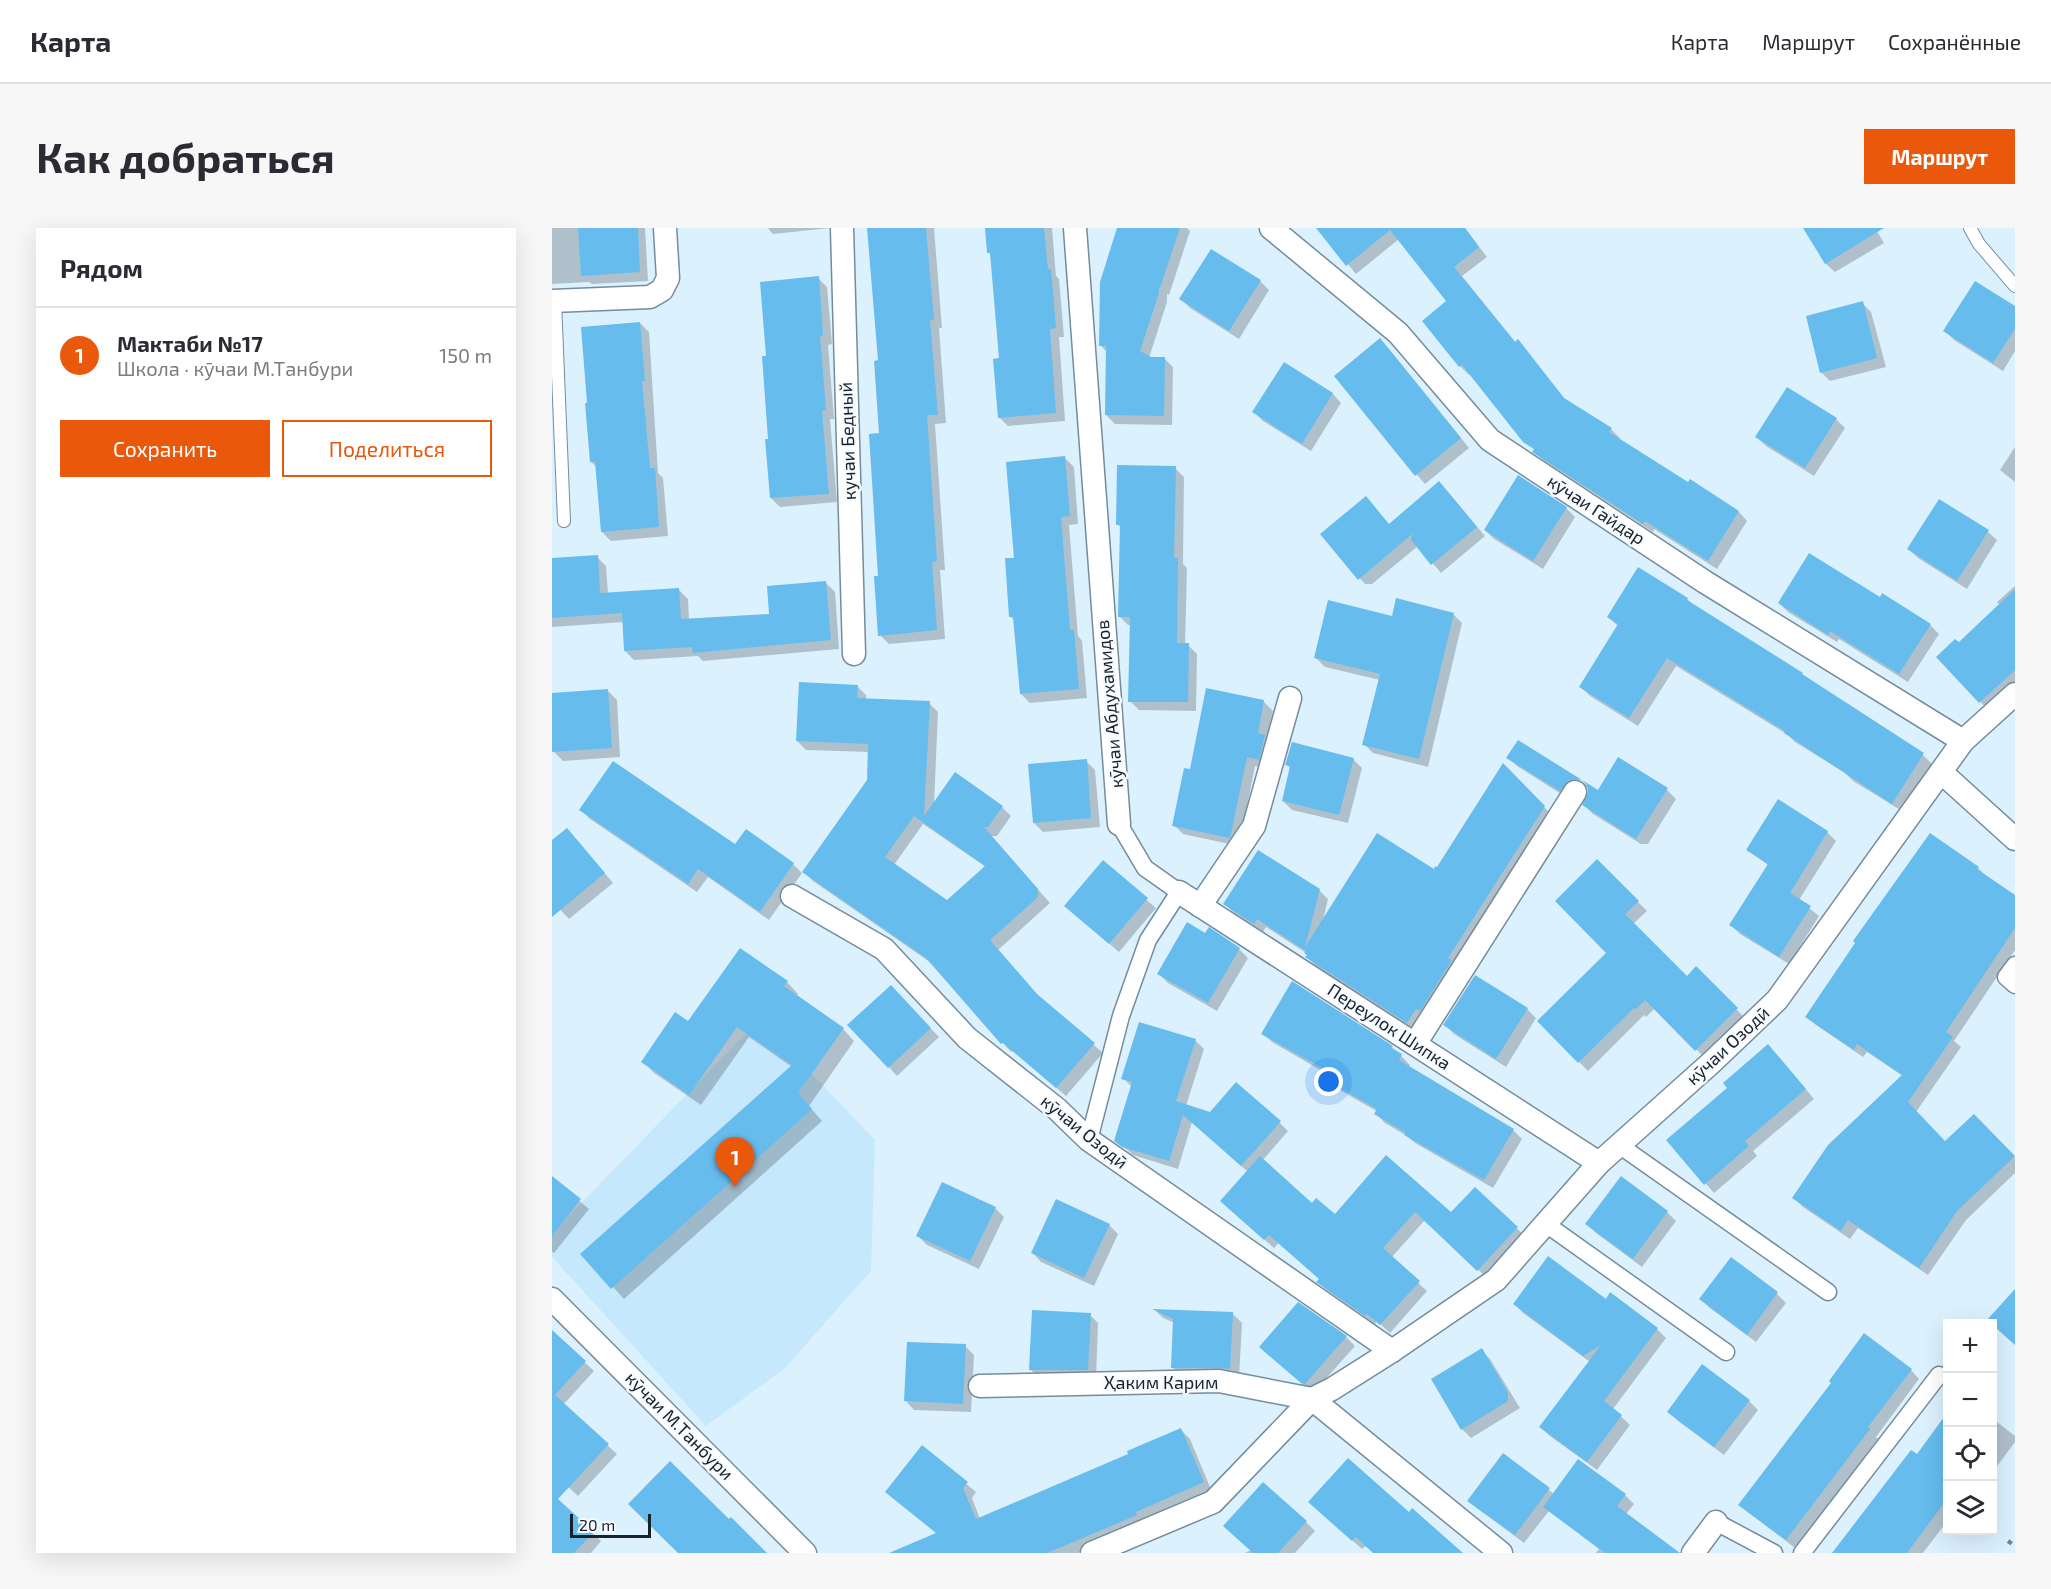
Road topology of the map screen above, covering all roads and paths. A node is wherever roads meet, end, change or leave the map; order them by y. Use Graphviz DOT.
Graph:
graph roads {
  1 [pos="665,228"];
  2 [pos="842,228"];
  3 [pos="1075,228"];
  4 [pos="1270,228"];
  5 [pos="1970,228"];
  6 [pos="2015,286"];
  7 [pos="554,301"];
  8 [pos="564,521"];
  9 [pos="854,654"];
  10 [pos="2015,694"];
  11 [pos="1290,698"];
  12 [pos="1963,741"];
  13 [pos="1941,772"];
  14 [pos="1575,792"];
  15 [pos="1119,824"];
  16 [pos="2015,839"];
  17 [pos="1179,892"];
  18 [pos="792,896"];
  19 [pos="1200,906"];
  20 [pos="2015,965"];
  21 [pos="2015,985"];
  22 [pos="1415,1044"];
  23 [pos="1089,1140"];
  24 [pos="1619,1145"];
  25 [pos="1599,1163"];
  26 [pos="1546,1224"];
  27 [pos="1828,1292"];
  28 [pos="552,1299"];
  29 [pos="1392,1351"];
  30 [pos="1726,1352"];
  31 [pos="1939,1375"];
  32 [pos="980,1386"];
  33 [pos="1312,1399"];
  34 [pos="1716,1522"];
  35 [pos="2008,1541"];
  36 [pos="2015,1546"];
  37 [pos="805,1553"];
  38 [pos="1092,1553"];
  39 [pos="1501,1553"];
  40 [pos="1693,1553"];
  41 [pos="1774,1553"];
  42 [pos="1802,1553"];
  1 -- 7 [label="street"];
  2 -- 9 [label="street, кучаи Бедный"];
  3 -- 15 [label="street, кӯчаи Абдухамидов"];
  4 -- 12 [label="street, кӯчаи Гайдар"];
  5 -- 6 [label="lane"];
  7 -- 8 [label="lane"];
  10 -- 12 [label="street, кӯчаи Озодӣ"];
  11 -- 19 [label="street"];
  12 -- 13 [label="street, кӯчаи Озодӣ"];
  13 -- 16 [label="street"];
  13 -- 24 [label="street, кӯчаи Озодӣ"];
  14 -- 22 [label="street"];
  15 -- 17 [label="street, кӯчаи Абдухамидов"];
  17 -- 19 [label="street, Переулок Шипка"];
  17 -- 23 [label="street"];
  18 -- 23 [label="street, кӯчаи Озодӣ"];
  19 -- 22 [label="street, Переулок Шипка"];
  20 -- 21 [label="street"];
  22 -- 25 [label="street, Переулок Шипка"];
  23 -- 29 [label="street, кӯчаи Озодӣ"];
  24 -- 25 [label="street, кӯчаи Озодӣ"];
  24 -- 27 [label="street"];
  25 -- 26 [label="street, кӯчаи Озодӣ"];
  26 -- 29 [label="street, кӯчаи Озодӣ"];
  26 -- 30 [label="street"];
  28 -- 37 [label="street, кӯчаи М.Танбури"];
  29 -- 33 [label="street, кӯчаи Озодӣ"];
  31 -- 42 [label="street"];
  32 -- 33 [label="street, Ҳаким Карим"];
  33 -- 38 [label="street, кӯчаи Озодӣ"];
  33 -- 39 [label="street, Ҳаким Карим"];
  34 -- 40 [label="street"];
  34 -- 41 [label="street"];
  35 -- 36 [label="path"];
}
